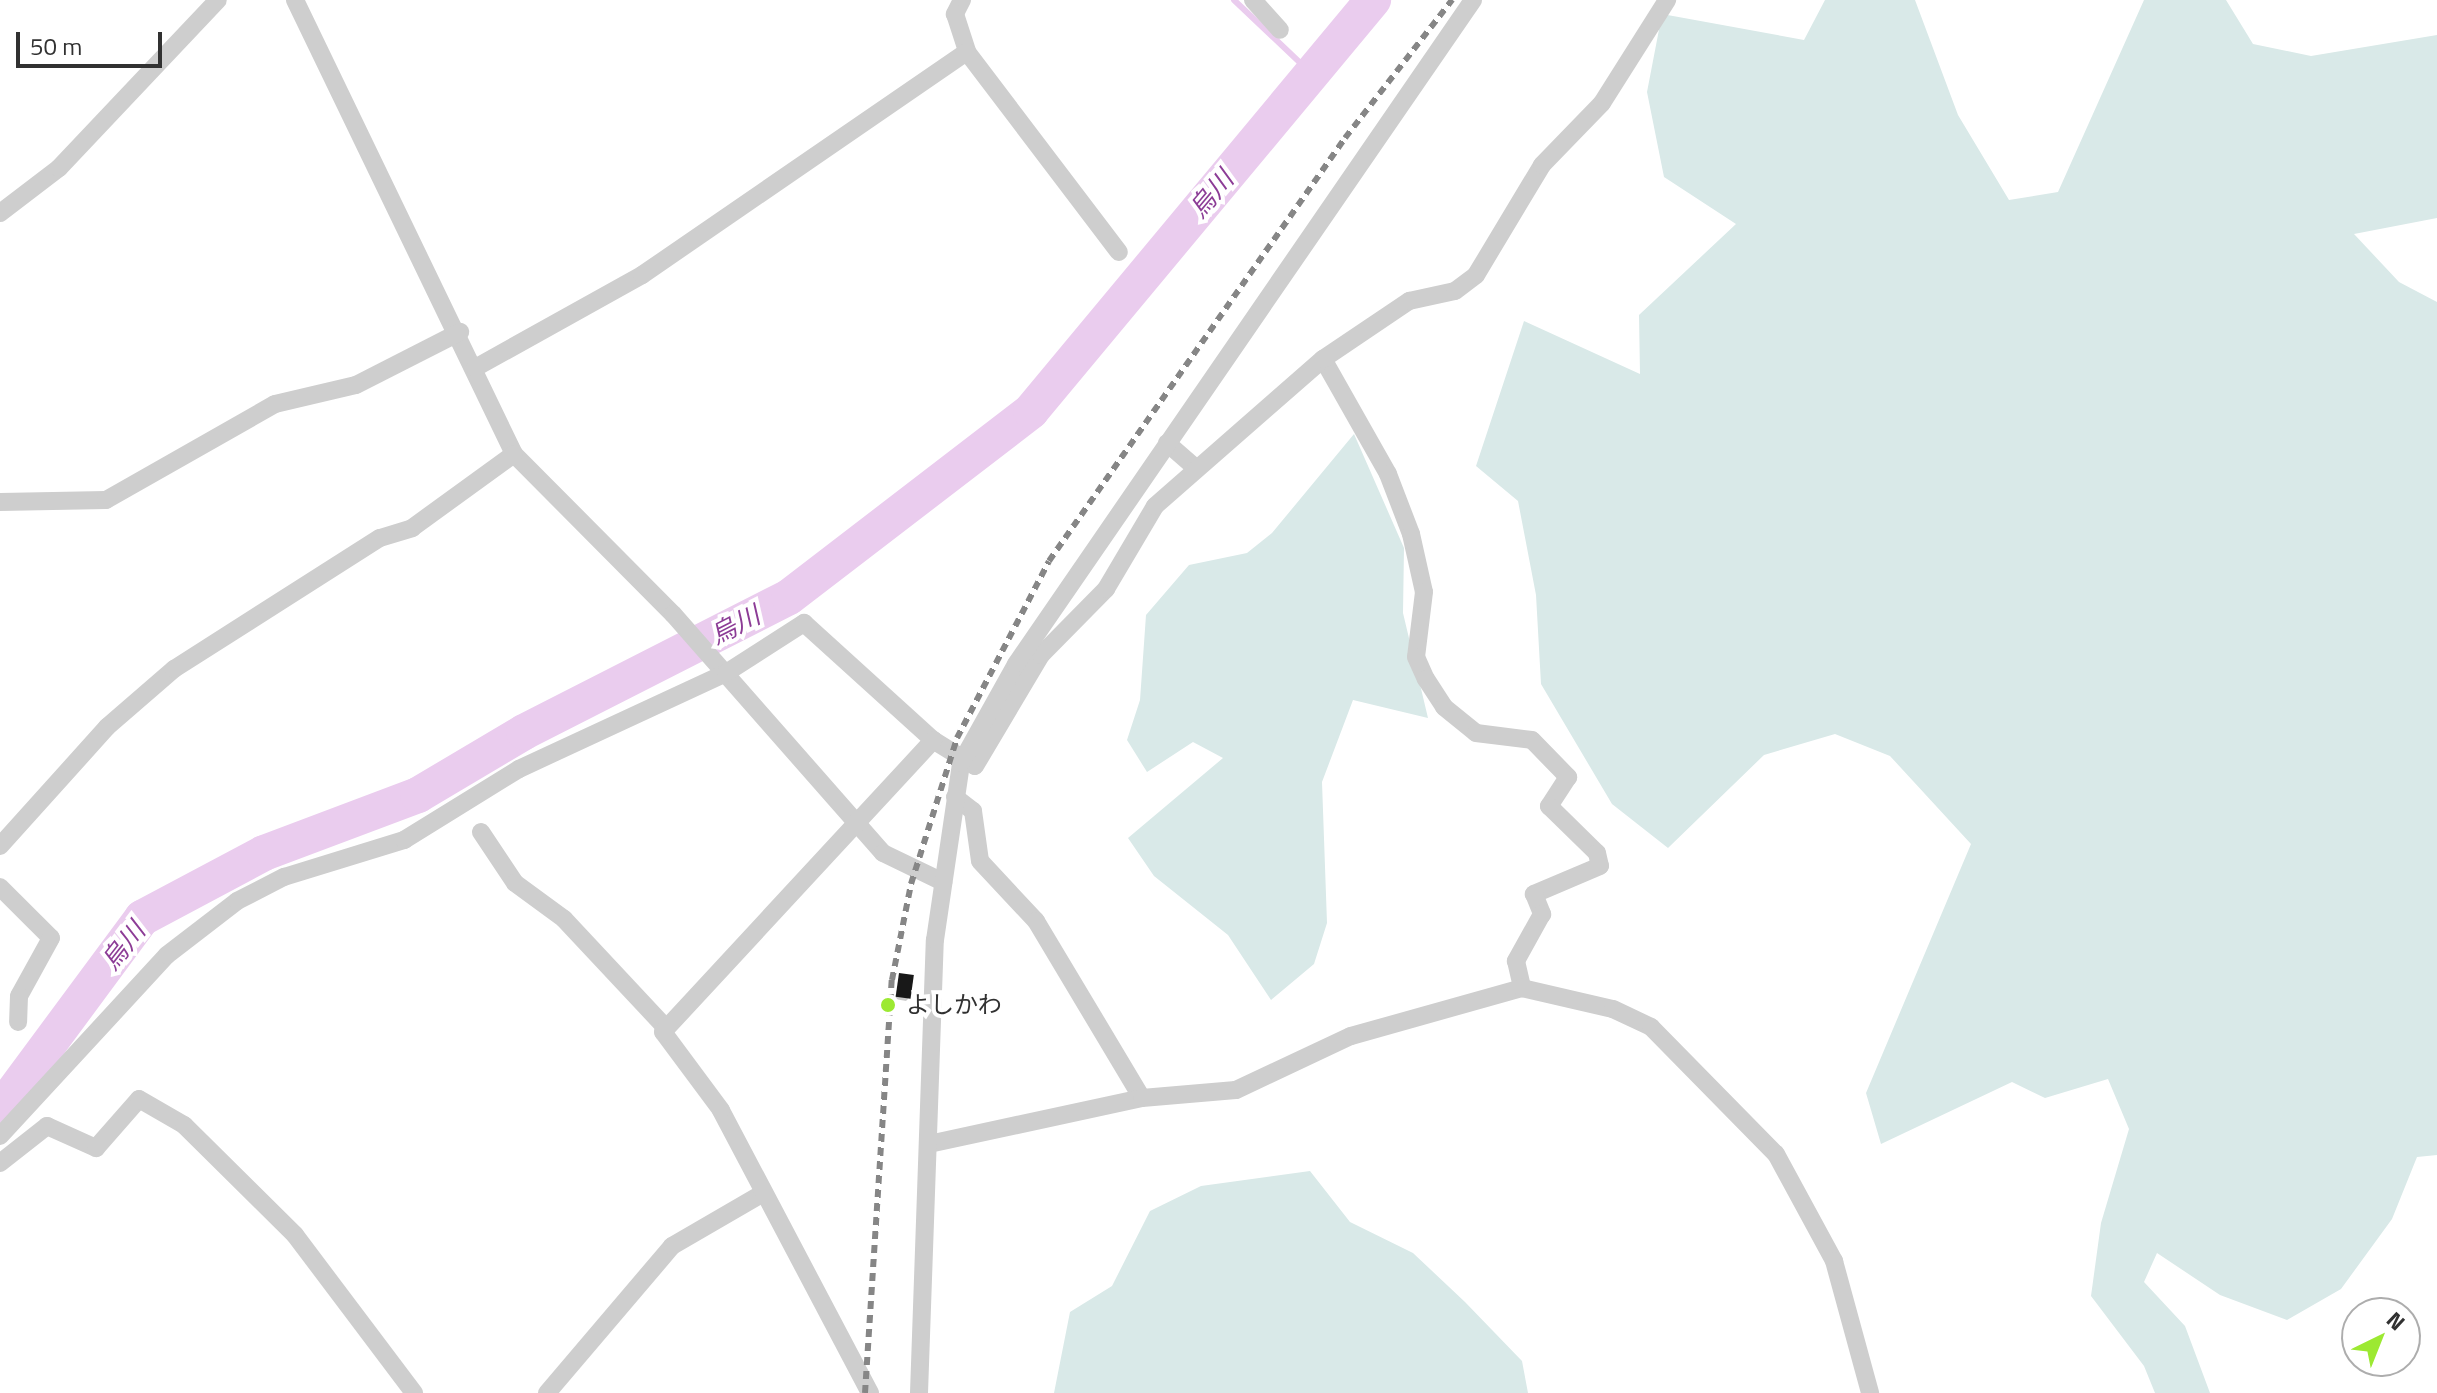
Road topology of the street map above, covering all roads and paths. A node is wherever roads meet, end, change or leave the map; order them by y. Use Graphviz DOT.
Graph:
graph roads {
  1 [pos="218,0"];
  2 [pos="295,0"];
  3 [pos="962,0"];
  4 [pos="1253,0"];
  5 [pos="1473,0"];
  6 [pos="1667,0"];
  7 [pos="1280,30"];
  8 [pos="967,52"];
  9 [pos="0,213"];
  10 [pos="1119,252"];
  11 [pos="460,332"];
  12 [pos="1323,359"];
  13 [pos="475,368"];
  14 [pos="1167,443"];
  15 [pos="514,454"];
  16 [pos="1196,468"];
  17 [pos="0,502"];
  18 [pos="723,670"];
  19 [pos="933,740"];
  20 [pos="961,763"];
  21 [pos="955,797"];
  22 [pos="853,820"];
  23 [pos="481,832"];
  24 [pos="0,846"];
  25 [pos="943,882"];
  26 [pos="0,887"];
  27 [pos="1522,988"];
  28 [pos="18,1022"];
  29 [pos="666,1028"];
  30 [pos="1142,1098"];
  31 [pos="0,1136"];
  32 [pos="929,1144"];
  33 [pos="0,1163"];
  34 [pos="760,1195"];
  35 [pos="414,1393"];
  36 [pos="547,1393"];
  37 [pos="870,1393"];
  38 [pos="919,1393"];
  39 [pos="1870,1393"];
  1 -- 9 [label="street"];
  2 -- 11 [label="street"];
  3 -- 8 [label="street"];
  4 -- 7 [label="street"];
  5 -- 14 [label="street"];
  6 -- 12 [label="street"];
  8 -- 10 [label="street"];
  8 -- 13 [label="street"];
  11 -- 13 [label="street"];
  11 -- 17 [label="street"];
  12 -- 16 [label="street"];
  12 -- 27 [label="street"];
  13 -- 15 [label="street"];
  14 -- 16 [label="street"];
  14 -- 20 [label="street"];
  15 -- 18 [label="street"];
  15 -- 24 [label="street"];
  16 -- 20 [label="street"];
  18 -- 19 [label="street"];
  18 -- 22 [label="street"];
  18 -- 31 [label="street"];
  19 -- 20 [label="street"];
  19 -- 22 [label="street"];
  20 -- 21 [label="street"];
  21 -- 25 [label="street"];
  21 -- 30 [label="street"];
  22 -- 25 [label="street"];
  22 -- 29 [label="street"];
  23 -- 29 [label="street"];
  25 -- 32 [label="street"];
  26 -- 28 [label="street"];
  27 -- 30 [label="street"];
  27 -- 39 [label="street"];
  29 -- 34 [label="street"];
  30 -- 32 [label="street"];
  32 -- 38 [label="street"];
  33 -- 35 [label="street"];
  34 -- 36 [label="street"];
  34 -- 37 [label="street"];
}
